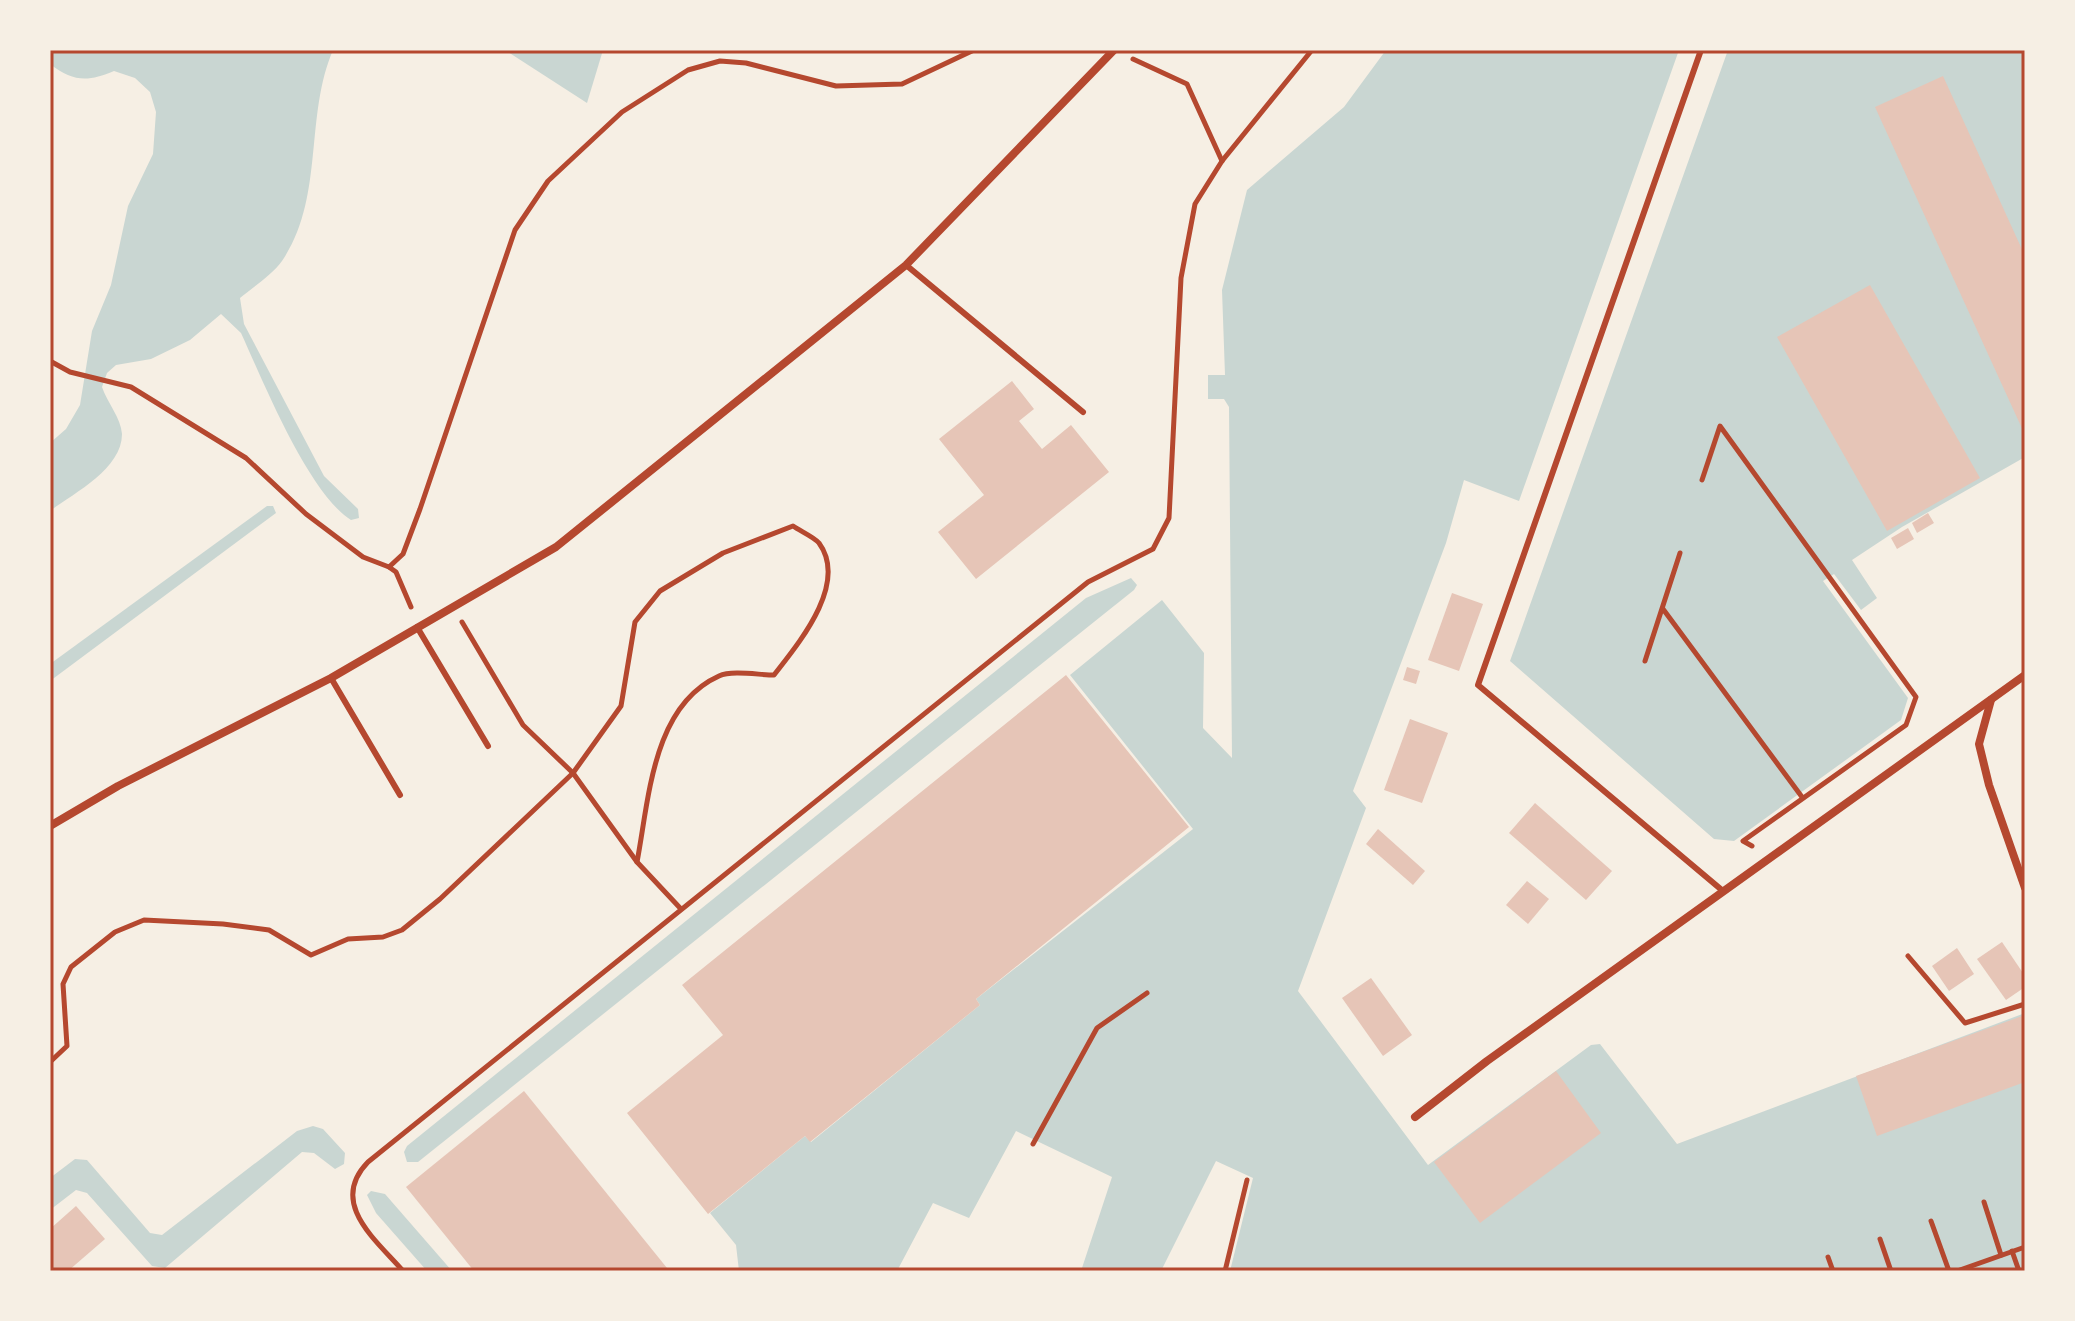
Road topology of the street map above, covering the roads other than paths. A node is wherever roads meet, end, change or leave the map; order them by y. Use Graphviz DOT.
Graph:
graph roads {
  1 [pos="1114,50"];
  2 [pos="1701,50"];
  3 [pos="906,265"];
  4 [pos="1083,412"];
  5 [pos="420,625"];
  6 [pos="2025,675"];
  7 [pos="331,678"];
  8 [pos="1991,700"];
  9 [pos="488,746"];
  10 [pos="400,795"];
  11 [pos="50,826"];
  12 [pos="2025,888"];
  13 [pos="1723,891"];
  14 [pos="1415,1117"];
  1 -- 3 [label="street"];
  2 -- 13 [label="lane"];
  3 -- 4 [label="lane"];
  3 -- 5 [label="street"];
  5 -- 7 [label="street"];
  5 -- 9 [label="lane"];
  6 -- 8 [label="street"];
  7 -- 10 [label="lane"];
  7 -- 11 [label="street"];
  8 -- 12 [label="street"];
  8 -- 13 [label="street"];
  13 -- 14 [label="street"];
}
